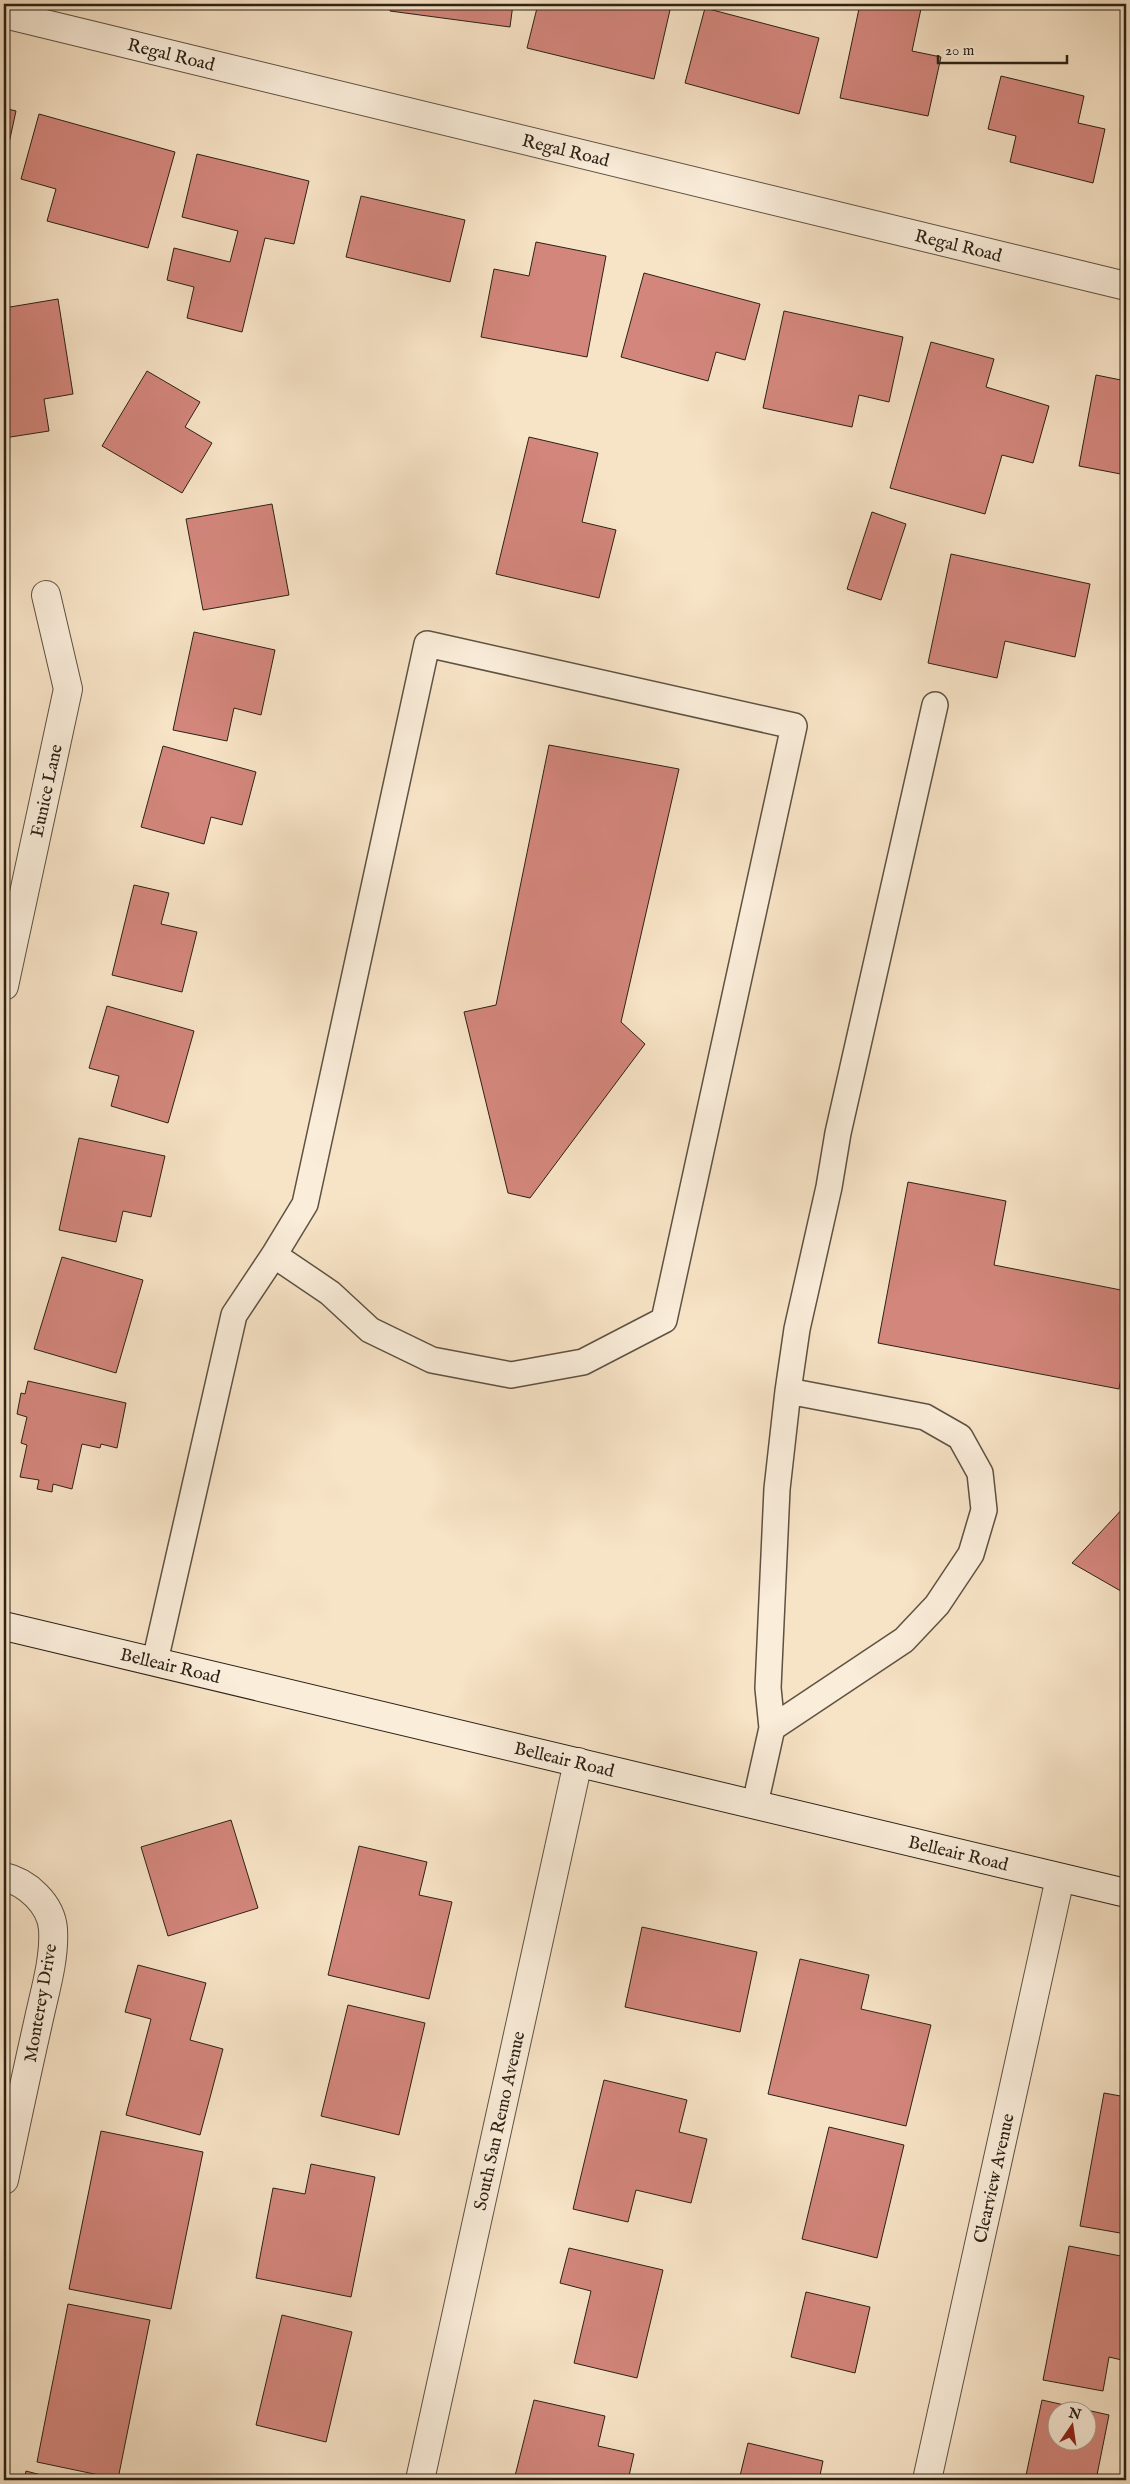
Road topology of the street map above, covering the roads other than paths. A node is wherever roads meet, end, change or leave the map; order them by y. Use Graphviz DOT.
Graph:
graph roads {
  1 [pos="4,14"];
  2 [pos="1126,286"];
  3 [pos="46,595"];
  4 [pos="935,705"];
  5 [pos="4,986"];
  6 [pos="274,1255"];
  7 [pos="788,1391"];
  8 [pos="4,1626"];
  9 [pos="155,1661"];
  10 [pos="772,1728"];
  11 [pos="578,1762"];
  12 [pos="755,1804"];
  13 [pos="4,1877"];
  14 [pos="1060,1878"];
  15 [pos="1126,1893"];
  16 [pos="4,2180"];
  17 [pos="420,2480"];
  18 [pos="927,2480"];
  1 -- 2 [label="street, Regal Road"];
  3 -- 5 [label="street, Eunice Lane"];
  4 -- 7 [label="lane"];
  6 -- 6 [label="lane"];
  6 -- 9 [label="lane"];
  7 -- 10 [label="lane"];
  7 -- 10 [label="lane"];
  8 -- 9 [label="street, Belleair Road"];
  9 -- 11 [label="street, Belleair Road"];
  10 -- 12 [label="lane"];
  11 -- 12 [label="street, Belleair Road"];
  11 -- 17 [label="street, South San Remo Avenue"];
  12 -- 14 [label="street, Belleair Road"];
  13 -- 16 [label="street, Monterey Drive"];
  14 -- 15 [label="street, Belleair Road"];
  14 -- 18 [label="street, Clearview Avenue"];
}
